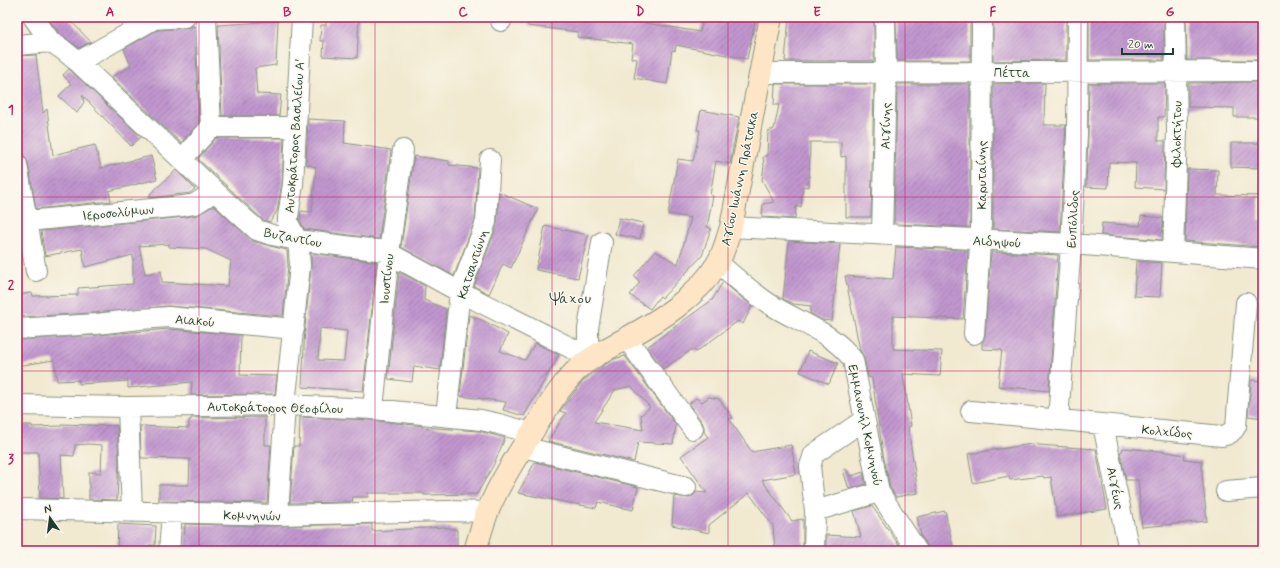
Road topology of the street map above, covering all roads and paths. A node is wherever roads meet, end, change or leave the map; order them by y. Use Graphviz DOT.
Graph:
graph roads {
  1 [pos="33,17"];
  2 [pos="185,17"];
  3 [pos="206,17"];
  4 [pos="302,17"];
  5 [pos="771,17"];
  6 [pos="885,17"];
  7 [pos="982,17"];
  8 [pos="1078,17"];
  9 [pos="1175,17"];
  10 [pos="51,42"];
  11 [pos="17,45"];
  12 [pos="78,62"];
  13 [pos="1263,71"];
  14 [pos="1078,72"];
  15 [pos="1176,72"];
  16 [pos="760,73"];
  17 [pos="886,73"];
  18 [pos="982,73"];
  19 [pos="211,127"];
  20 [pos="295,127"];
  21 [pos="402,150"];
  22 [pos="182,159"];
  23 [pos="490,160"];
  24 [pos="17,165"];
  25 [pos="215,192"];
  26 [pos="22,221"];
  27 [pos="731,227"];
  28 [pos="882,234"];
  29 [pos="297,240"];
  30 [pos="981,240"];
  31 [pos="602,242"];
  32 [pos="1071,244"];
  33 [pos="1173,252"];
  34 [pos="389,253"];
  35 [pos="1263,259"];
  36 [pos="718,263"];
  37 [pos="36,272"];
  38 [pos="460,292"];
  39 [pos="1246,303"];
  40 [pos="17,329"];
  41 [pos="294,329"];
  42 [pos="974,334"];
  43 [pos="627,339"];
  44 [pos="591,358"];
  45 [pos="17,405"];
  46 [pos="285,405"];
  47 [pos="128,407"];
  48 [pos="373,409"];
  49 [pos="971,411"];
  50 [pos="446,416"];
  51 [pos="864,420"];
  52 [pos="1058,420"];
  53 [pos="1103,425"];
  54 [pos="693,429"];
  55 [pos="527,440"];
  56 [pos="686,487"];
  57 [pos="1263,488"];
  58 [pos="1226,491"];
  59 [pos="879,492"];
  60 [pos="17,509"];
  61 [pos="815,511"];
  62 [pos="132,512"];
  63 [pos="488,512"];
  64 [pos="172,513"];
  65 [pos="278,515"];
  66 [pos="169,551"];
  67 [pos="475,551"];
  68 [pos="814,551"];
  69 [pos="917,551"];
  70 [pos="1129,551"];
  1 -- 10 [label="street, Βυζαντίου"];
  2 -- 12 [label="street"];
  3 -- 19 [label="street"];
  4 -- 20 [label="street, Αυτοκράτορος Βασιλείου A'"];
  5 -- 16 [label="main road, Αγίου Ιωάννη Πράτσικα"];
  6 -- 17 [label="street, Αιγίνης"];
  7 -- 18 [label="street, Καρυταίνης"];
  8 -- 14 [label="street, Ευπόλιδος"];
  9 -- 15 [label="street, Φιλοκτήτου"];
  10 -- 11 [label="street"];
  10 -- 12 [label="street, Βυζαντίου"];
  12 -- 22 [label="street, Βυζαντίου"];
  13 -- 15 [label="street, Πέττα"];
  14 -- 15 [label="street, Πέττα"];
  14 -- 18 [label="street, Πέττα"];
  14 -- 32 [label="street, Ευπόλιδος"];
  15 -- 33 [label="street, Φιλοκτήτου"];
  16 -- 17 [label="street, Πέττα"];
  16 -- 27 [label="main road, Αγίου Ιωάννη Πράτσικα"];
  17 -- 18 [label="street, Πέττα"];
  17 -- 28 [label="street, Αιγίνης"];
  18 -- 30 [label="street, Καρυταίνης"];
  19 -- 20 [label="street"];
  19 -- 22 [label="street"];
  20 -- 29 [label="street, Αυτοκράτορος Βασιλείου A'"];
  21 -- 34 [label="street, Ιουστίνου"];
  22 -- 25 [label="street, Βυζαντίου"];
  23 -- 38 [label="street, Κατσαντώνη"];
  24 -- 26 [label="street"];
  25 -- 26 [label="street, Ιεροσολύμων"];
  25 -- 29 [label="street, Βυζαντίου"];
  26 -- 37 [label="street"];
  27 -- 28 [label="street, Αιδηψού"];
  27 -- 36 [label="main road, Αγίου Ιωάννη Πράτσικα"];
  28 -- 30 [label="street, Αιδηψού"];
  29 -- 34 [label="street, Βυζαντίου"];
  29 -- 41 [label="street, Αυτοκράτορος Βασιλείου A'"];
  30 -- 32 [label="street, Αιδηψού"];
  30 -- 42 [label="street, Καρυταίνης"];
  31 -- 44 [label="street"];
  32 -- 33 [label="street, Αιδηψού"];
  32 -- 52 [label="street, Ευπόλιδος"];
  33 -- 35 [label="street, Αιδηψού"];
  34 -- 38 [label="street, Βυζαντίου"];
  34 -- 48 [label="street, Ιουστίνου"];
  36 -- 43 [label="main road, Αγίου Ιωάννη Πράτσικα"];
  36 -- 51 [label="street, Εμμανουήλ Κομνηνού"];
  38 -- 44 [label="street, Βυζαντίου"];
  38 -- 50 [label="street, Κατσαντώνη"];
  39 -- 53 [label="street, Κολχίδος"];
  40 -- 41 [label="street, Αιακού"];
  41 -- 46 [label="street, Αυτοκράτορος Βασιλείου A'"];
  43 -- 44 [label="main road, Αγίου Ιωάννη Πράτσικα"];
  43 -- 54 [label="street"];
  44 -- 55 [label="main road, Αγίου Ιωάννη Πράτσικα"];
  45 -- 47 [label="street, Αυτοκράτορος Θεοφίλου"];
  46 -- 47 [label="street, Αυτοκράτορος Θεοφίλου"];
  46 -- 48 [label="street, Αυτοκράτορος Θεοφίλου"];
  46 -- 65 [label="street, Αυτοκράτορος Βασιλείου A'"];
  47 -- 62 [label="street"];
  48 -- 50 [label="street, Αυτοκράτορος Θεοφίλου"];
  49 -- 52 [label="street, Κολχίδος"];
  50 -- 55 [label="street, Αυτοκράτορος Θεοφίλου"];
  51 -- 59 [label="street, Εμμανουήλ Κομνηνού"];
  51 -- 61 [label="street"];
  52 -- 53 [label="street, Κολχίδος"];
  53 -- 70 [label="street, Αιγέως"];
  55 -- 56 [label="street, Αυτοκράτορος Θεοφίλου"];
  55 -- 63 [label="main road, Αγίου Ιωάννη Πράτσικα"];
  57 -- 58 [label="street"];
  59 -- 61 [label="street"];
  59 -- 69 [label="street, Εμμανουήλ Κομνηνού"];
  60 -- 62 [label="street, Κομνηνών"];
  61 -- 68 [label="street"];
  62 -- 64 [label="street, Κομνηνών"];
  63 -- 65 [label="street, Κομνηνών"];
  63 -- 67 [label="main road, Αγίου Ιωάννη Πράτσικα"];
  64 -- 65 [label="street, Κομνηνών"];
  64 -- 66 [label="street"];
}
